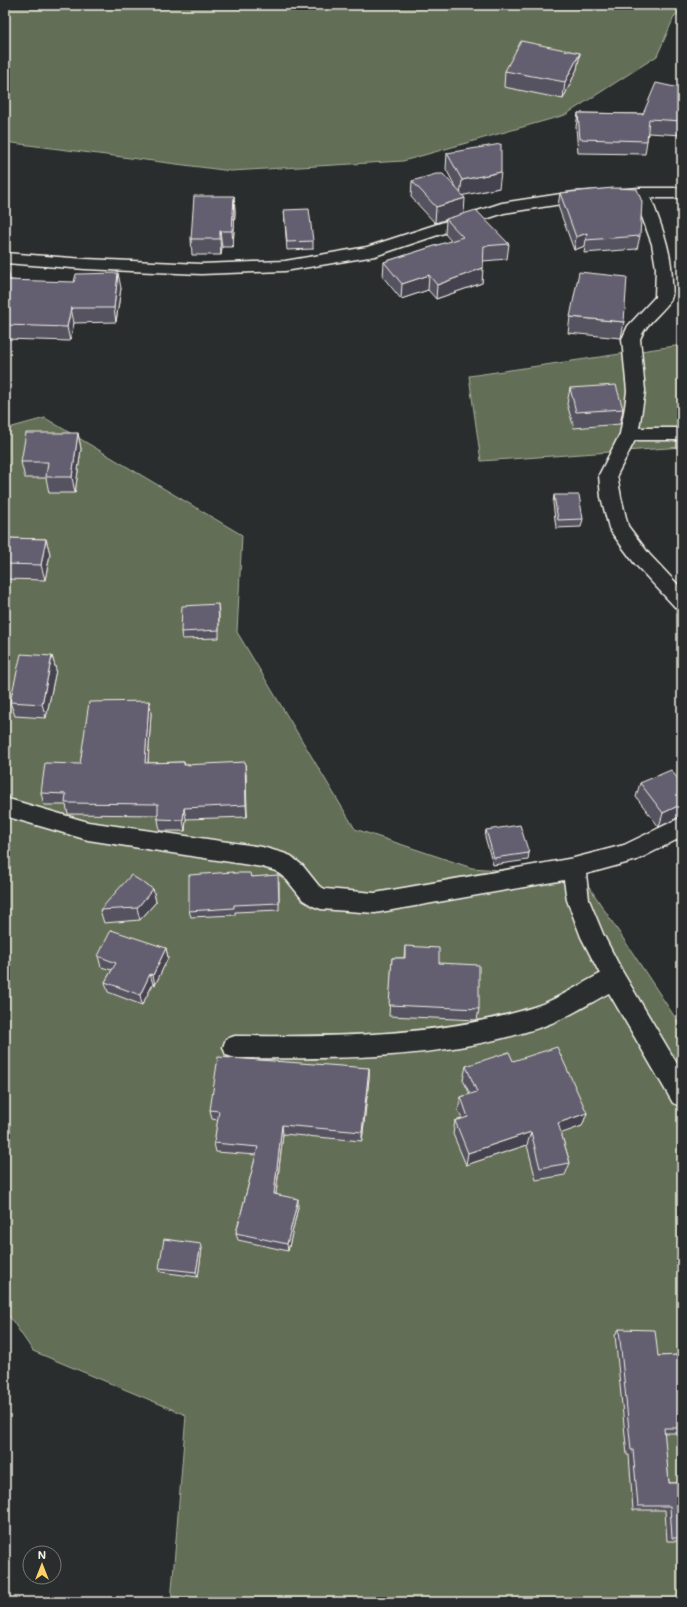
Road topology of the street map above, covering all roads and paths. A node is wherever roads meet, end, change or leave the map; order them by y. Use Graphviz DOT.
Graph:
graph roads {
  1 [pos="681,192"];
  2 [pos="641,193"];
  3 [pos="5,258"];
  4 [pos="629,434"];
  5 [pos="682,434"];
  6 [pos="682,602"];
  7 [pos="5,807"];
  8 [pos="682,826"];
  9 [pos="574,868"];
  10 [pos="614,979"];
  11 [pos="235,1047"];
  12 [pos="682,1095"];
  1 -- 2 [label="street"];
  2 -- 3 [label="street"];
  2 -- 4 [label="street"];
  4 -- 5 [label="street"];
  4 -- 6 [label="street"];
  7 -- 9 [label="street"];
  8 -- 9 [label="street"];
  9 -- 10 [label="street"];
  10 -- 11 [label="street"];
  10 -- 12 [label="street"];
}
